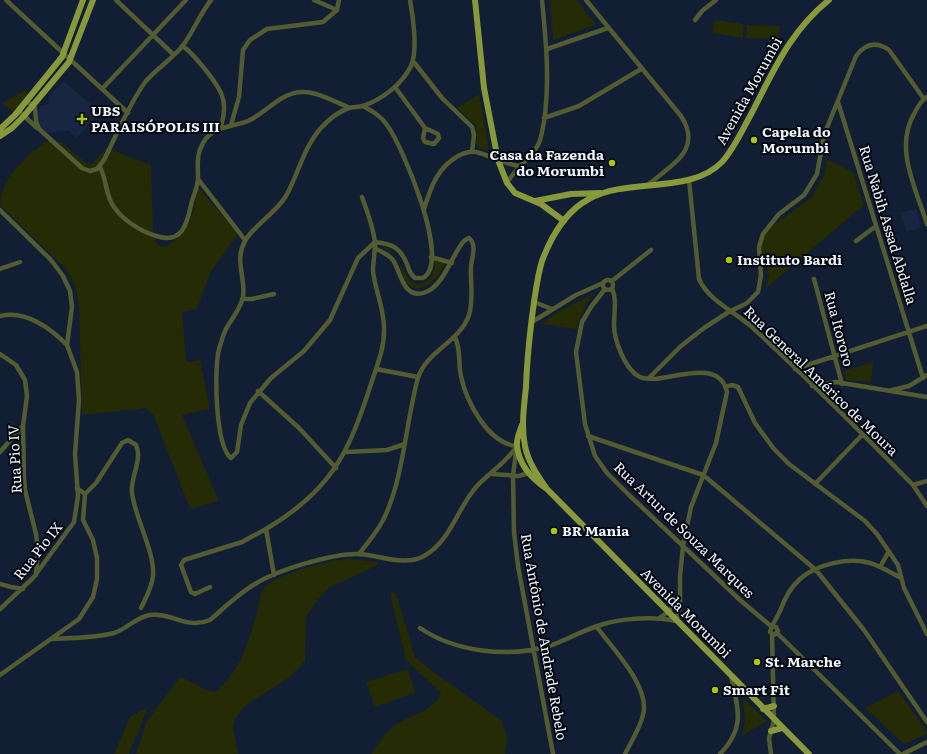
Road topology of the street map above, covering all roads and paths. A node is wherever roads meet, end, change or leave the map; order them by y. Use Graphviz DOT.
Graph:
graph roads {
  1 [pos="6,0"];
  2 [pos="83,0"];
  3 [pos="93,0"];
  4 [pos="116,0"];
  5 [pos="186,0"];
  6 [pos="211,0"];
  7 [pos="314,0"];
  8 [pos="339,0"];
  9 [pos="410,0"];
  10 [pos="474,0"];
  11 [pos="542,0"];
  12 [pos="716,0"];
  13 [pos="588,1"];
  14 [pos="826,1"];
  15 [pos="337,10"];
  16 [pos="695,20"];
  17 [pos="608,28"];
  18 [pos="152,34"];
  19 [pos="182,46"];
  20 [pos="547,49"];
  21 [pos="64,54"];
  22 [pos="173,54"];
  23 [pos="70,58"];
  24 [pos="413,61"];
  25 [pos="641,69"];
  26 [pos="395,87"];
  27 [pos="102,90"];
  28 [pos="925,98"];
  29 [pos="27,100"];
  30 [pos="838,102"];
  31 [pos="32,105"];
  32 [pos="363,106"];
  33 [pos="350,108"];
  34 [pos="19,111"];
  35 [pos="128,113"];
  36 [pos="24,116"];
  37 [pos="544,118"];
  38 [pos="230,125"];
  39 [pos="425,128"];
  40 [pos="0,129"];
  41 [pos="39,129"];
  42 [pos="220,129"];
  43 [pos="0,136"];
  44 [pos="472,152"];
  45 [pos="498,160"];
  46 [pos="521,166"];
  47 [pos="100,167"];
  48 [pos="198,179"];
  49 [pos="689,180"];
  50 [pos="507,183"];
  51 [pos="649,184"];
  52 [pos="603,193"];
  53 [pos="571,194"];
  54 [pos="362,197"];
  55 [pos="549,198"];
  56 [pos="535,201"];
  57 [pos="577,206"];
  58 [pos="546,207"];
  59 [pos="424,209"];
  60 [pos="0,210"];
  61 [pos="564,221"];
  62 [pos="927,224"];
  63 [pos="876,226"];
  64 [pos="245,240"];
  65 [pos="856,241"];
  66 [pos="375,242"];
  67 [pos="375,248"];
  68 [pos="651,250"];
  69 [pos="431,257"];
  70 [pos="20,262"];
  71 [pos="452,263"];
  72 [pos="0,269"];
  73 [pos="814,279"];
  74 [pos="612,281"];
  75 [pos="603,283"];
  76 [pos="605,288"];
  77 [pos="612,288"];
  78 [pos="274,294"];
  79 [pos="242,299"];
  80 [pos="534,302"];
  81 [pos="552,309"];
  82 [pos="732,311"];
  83 [pos="0,316"];
  84 [pos="532,322"];
  85 [pos="927,326"];
  86 [pos="910,332"];
  87 [pos="455,337"];
  88 [pos="66,345"];
  89 [pos="0,354"];
  90 [pos="836,355"];
  91 [pos="376,369"];
  92 [pos="795,369"];
  93 [pos="418,377"];
  94 [pos="925,377"];
  95 [pos="648,379"];
  96 [pos="842,384"];
  97 [pos="812,386"];
  98 [pos="909,386"];
  99 [pos="726,387"];
  100 [pos="891,390"];
  101 [pos="258,391"];
  102 [pos="912,395"];
  103 [pos="927,397"];
  104 [pos="523,421"];
  105 [pos="23,426"];
  106 [pos="862,435"];
  107 [pos="588,436"];
  108 [pos="405,444"];
  109 [pos="517,446"];
  110 [pos="0,452"];
  111 [pos="346,452"];
  112 [pos="336,468"];
  113 [pos="532,470"];
  114 [pos="491,474"];
  115 [pos="703,475"];
  116 [pos="513,476"];
  117 [pos="927,481"];
  118 [pos="815,484"];
  119 [pos="913,485"];
  120 [pos="77,488"];
  121 [pos="85,494"];
  122 [pos="927,506"];
  123 [pos="83,520"];
  124 [pos="74,522"];
  125 [pos="266,529"];
  126 [pos="683,546"];
  127 [pos="889,551"];
  128 [pos="359,554"];
  129 [pos="880,567"];
  130 [pos="816,570"];
  131 [pos="36,574"];
  132 [pos="274,575"];
  133 [pos="901,578"];
  134 [pos="0,584"];
  135 [pos="210,587"];
  136 [pos="23,589"];
  137 [pos="680,598"];
  138 [pos="142,608"];
  139 [pos="0,609"];
  140 [pos="668,612"];
  141 [pos="658,619"];
  142 [pos="676,621"];
  143 [pos="596,626"];
  144 [pos="420,628"];
  145 [pos="774,631"];
  146 [pos="927,634"];
  147 [pos="52,639"];
  148 [pos="534,649"];
  149 [pos="0,676"];
  150 [pos="731,676"];
  151 [pos="774,706"];
  152 [pos="763,708"];
  153 [pos="774,720"];
  154 [pos="927,722"];
  155 [pos="782,728"];
  156 [pos="771,731"];
  157 [pos="927,742"];
  158 [pos="554,754"];
  159 [pos="625,754"];
  160 [pos="720,754"];
  161 [pos="771,754"];
  162 [pos="809,754"];
  163 [pos="902,754"];
  1 -- 21 [label="street"];
  2 -- 21 [label="main road"];
  3 -- 23 [label="main road"];
  4 -- 18 [label="street"];
  5 -- 18 [label="street"];
  6 -- 19 [label="street"];
  7 -- 15 [label="street"];
  8 -- 15 [label="street"];
  9 -- 24 [label="street"];
  10 -- 45 [label="main road"];
  11 -- 20 [label="street"];
  12 -- 16 [label="street"];
  13 -- 17 [label="street"];
  14 -- 49 [label="main road, Avenida Morumbi"];
  15 -- 38 [label="street"];
  17 -- 20 [label="street"];
  17 -- 25 [label="street"];
  18 -- 22 [label="street"];
  18 -- 27 [label="street"];
  19 -- 22 [label="street"];
  19 -- 42 [label="street"];
  20 -- 37 [label="street"];
  21 -- 23 [label="street"];
  21 -- 29 [label="main road"];
  22 -- 35 [label="street"];
  23 -- 27 [label="street"];
  23 -- 31 [label="main road"];
  24 -- 26 [label="street"];
  24 -- 44 [label="street"];
  25 -- 37 [label="street"];
  25 -- 51 [label="street"];
  26 -- 32 [label="street"];
  26 -- 39 [label="street"];
  27 -- 35 [label="street"];
  28 -- 30 [label="street"];
  28 -- 62 [label="street"];
  29 -- 31 [label="street"];
  29 -- 34 [label="main road"];
  30 -- 63 [label="street, Rua Nabih Assad Abdalla"];
  30 -- 82 [label="street"];
  31 -- 36 [label="main road"];
  31 -- 41 [label="street"];
  32 -- 33 [label="street"];
  32 -- 59 [label="street"];
  33 -- 38 [label="street"];
  33 -- 64 [label="street"];
  34 -- 36 [label="street"];
  34 -- 40 [label="main road"];
  35 -- 47 [label="street"];
  36 -- 41 [label="street"];
  36 -- 43 [label="main road"];
  37 -- 46 [label="street"];
  38 -- 42 [label="street"];
  41 -- 47 [label="street"];
  42 -- 48 [label="street"];
  44 -- 45 [label="street"];
  44 -- 59 [label="street"];
  45 -- 46 [label="street"];
  45 -- 50 [label="main road"];
  46 -- 50 [label="street"];
  47 -- 48 [label="street"];
  48 -- 64 [label="street"];
  49 -- 51 [label="main road, Avenida Morumbi"];
  49 -- 82 [label="street, Rua General Américo de Moura"];
  50 -- 56 [label="main road"];
  51 -- 52 [label="main road, Avenida Morumbi"];
  52 -- 53 [label="main road"];
  52 -- 57 [label="main road, Avenida Morumbi"];
  53 -- 55 [label="main road"];
  53 -- 57 [label="main road"];
  54 -- 66 [label="street"];
  55 -- 56 [label="main road"];
  55 -- 58 [label="main road"];
  56 -- 58 [label="main road"];
  57 -- 61 [label="main road, Avenida Morumbi"];
  58 -- 61 [label="main road"];
  59 -- 69 [label="street"];
  60 -- 88 [label="street"];
  61 -- 80 [label="main road, Avenida Morumbi"];
  63 -- 65 [label="street"];
  63 -- 86 [label="street, Rua Nabih Assad Abdalla"];
  64 -- 79 [label="street"];
  66 -- 67 [label="street"];
  66 -- 69 [label="street"];
  66 -- 101 [label="street"];
  67 -- 71 [label="street"];
  67 -- 91 [label="street"];
  68 -- 74 [label="street"];
  69 -- 71 [label="street"];
  70 -- 72 [label="street"];
  71 -- 87 [label="street"];
  73 -- 90 [label="street, Rua Itororo"];
  74 -- 75 [label="street"];
  74 -- 77 [label="street"];
  75 -- 76 [label="street"];
  75 -- 81 [label="street"];
  76 -- 77 [label="street"];
  76 -- 107 [label="street, Rua Artur de Souza Marques"];
  77 -- 95 [label="street"];
  78 -- 79 [label="street"];
  79 -- 101 [label="street"];
  80 -- 81 [label="street"];
  80 -- 84 [label="main road, Avenida Morumbi"];
  81 -- 84 [label="street"];
  82 -- 92 [label="street, Rua General Américo de Moura"];
  82 -- 95 [label="street"];
  83 -- 88 [label="street"];
  84 -- 104 [label="main road, Avenida Morumbi"];
  85 -- 86 [label="street"];
  86 -- 90 [label="street"];
  86 -- 94 [label="street, Rua Nabih Assad Abdalla"];
  87 -- 93 [label="street"];
  87 -- 109 [label="street"];
  88 -- 120 [label="street, Rua Pio IX"];
  89 -- 105 [label="street, Rua Pio IV"];
  90 -- 92 [label="street"];
  90 -- 96 [label="street, Rua Itororo"];
  91 -- 93 [label="street"];
  91 -- 111 [label="street"];
  92 -- 97 [label="street, Rua General Américo de Moura"];
  93 -- 108 [label="street"];
  94 -- 98 [label="street"];
  95 -- 99 [label="street"];
  96 -- 97 [label="street"];
  96 -- 100 [label="street"];
  97 -- 106 [label="street, Rua General Américo de Moura"];
  98 -- 100 [label="street"];
  98 -- 102 [label="street"];
  99 -- 115 [label="street"];
  99 -- 118 [label="street"];
  100 -- 102 [label="street"];
  101 -- 112 [label="street"];
  102 -- 103 [label="street"];
  104 -- 109 [label="main road, Avenida Morumbi"];
  104 -- 113 [label="main road, Avenida Morumbi"];
  105 -- 110 [label="street"];
  105 -- 131 [label="street, Rua Pio IV"];
  106 -- 118 [label="street"];
  106 -- 119 [label="street, Rua General Américo de Moura"];
  107 -- 115 [label="street"];
  107 -- 126 [label="street, Rua Artur de Souza Marques"];
  108 -- 111 [label="street"];
  108 -- 128 [label="street"];
  109 -- 113 [label="main road"];
  109 -- 114 [label="street"];
  109 -- 116 [label="street, Rua Antônio de Andrade Rebelo"];
  111 -- 112 [label="street"];
  112 -- 125 [label="street"];
  113 -- 116 [label="street"];
  113 -- 140 [label="main road, Avenida Morumbi"];
  114 -- 116 [label="street"];
  114 -- 128 [label="street"];
  115 -- 126 [label="street"];
  115 -- 130 [label="street"];
  116 -- 148 [label="street, Rua Antônio de Andrade Rebelo"];
  117 -- 119 [label="street"];
  118 -- 127 [label="street"];
  119 -- 122 [label="street, Rua General Américo de Moura"];
  120 -- 121 [label="street"];
  120 -- 124 [label="street, Rua Pio IX"];
  121 -- 123 [label="street"];
  121 -- 138 [label="street"];
  123 -- 124 [label="street, Rua Pio IX"];
  123 -- 147 [label="street"];
  124 -- 131 [label="street, Rua Pio IX"];
  125 -- 132 [label="street"];
  125 -- 135 [label="street"];
  126 -- 137 [label="street"];
  126 -- 145 [label="street, Rua Artur de Souza Marques"];
  127 -- 129 [label="street"];
  127 -- 133 [label="street"];
  128 -- 132 [label="street"];
  129 -- 130 [label="street"];
  129 -- 133 [label="street"];
  130 -- 145 [label="street"];
  130 -- 154 [label="street"];
  131 -- 136 [label="street, Rua Pio IX"];
  132 -- 147 [label="street"];
  133 -- 146 [label="street"];
  134 -- 136 [label="street"];
  136 -- 139 [label="street, Rua Pio IX"];
  137 -- 140 [label="street"];
  137 -- 142 [label="street"];
  140 -- 141 [label="street"];
  140 -- 142 [label="main road, Avenida Morumbi"];
  141 -- 142 [label="street"];
  141 -- 143 [label="street"];
  142 -- 150 [label="main road, Avenida Morumbi"];
  143 -- 148 [label="street"];
  143 -- 159 [label="street"];
  144 -- 148 [label="street"];
  145 -- 151 [label="street"];
  145 -- 163 [label="street, Rua Artur de Souza Marques"];
  147 -- 149 [label="street"];
  148 -- 158 [label="street, Rua Antônio de Andrade Rebelo"];
  150 -- 152 [label="main road, Avenida Morumbi"];
  150 -- 160 [label="street"];
  151 -- 152 [label="main road"];
  151 -- 153 [label="street"];
  152 -- 153 [label="main road, Avenida Morumbi"];
  153 -- 155 [label="main road, Avenida Morumbi"];
  153 -- 156 [label="street"];
  155 -- 156 [label="main road"];
  155 -- 162 [label="main road, Avenida Morumbi"];
  156 -- 161 [label="street"];
  157 -- 163 [label="street"];
}
